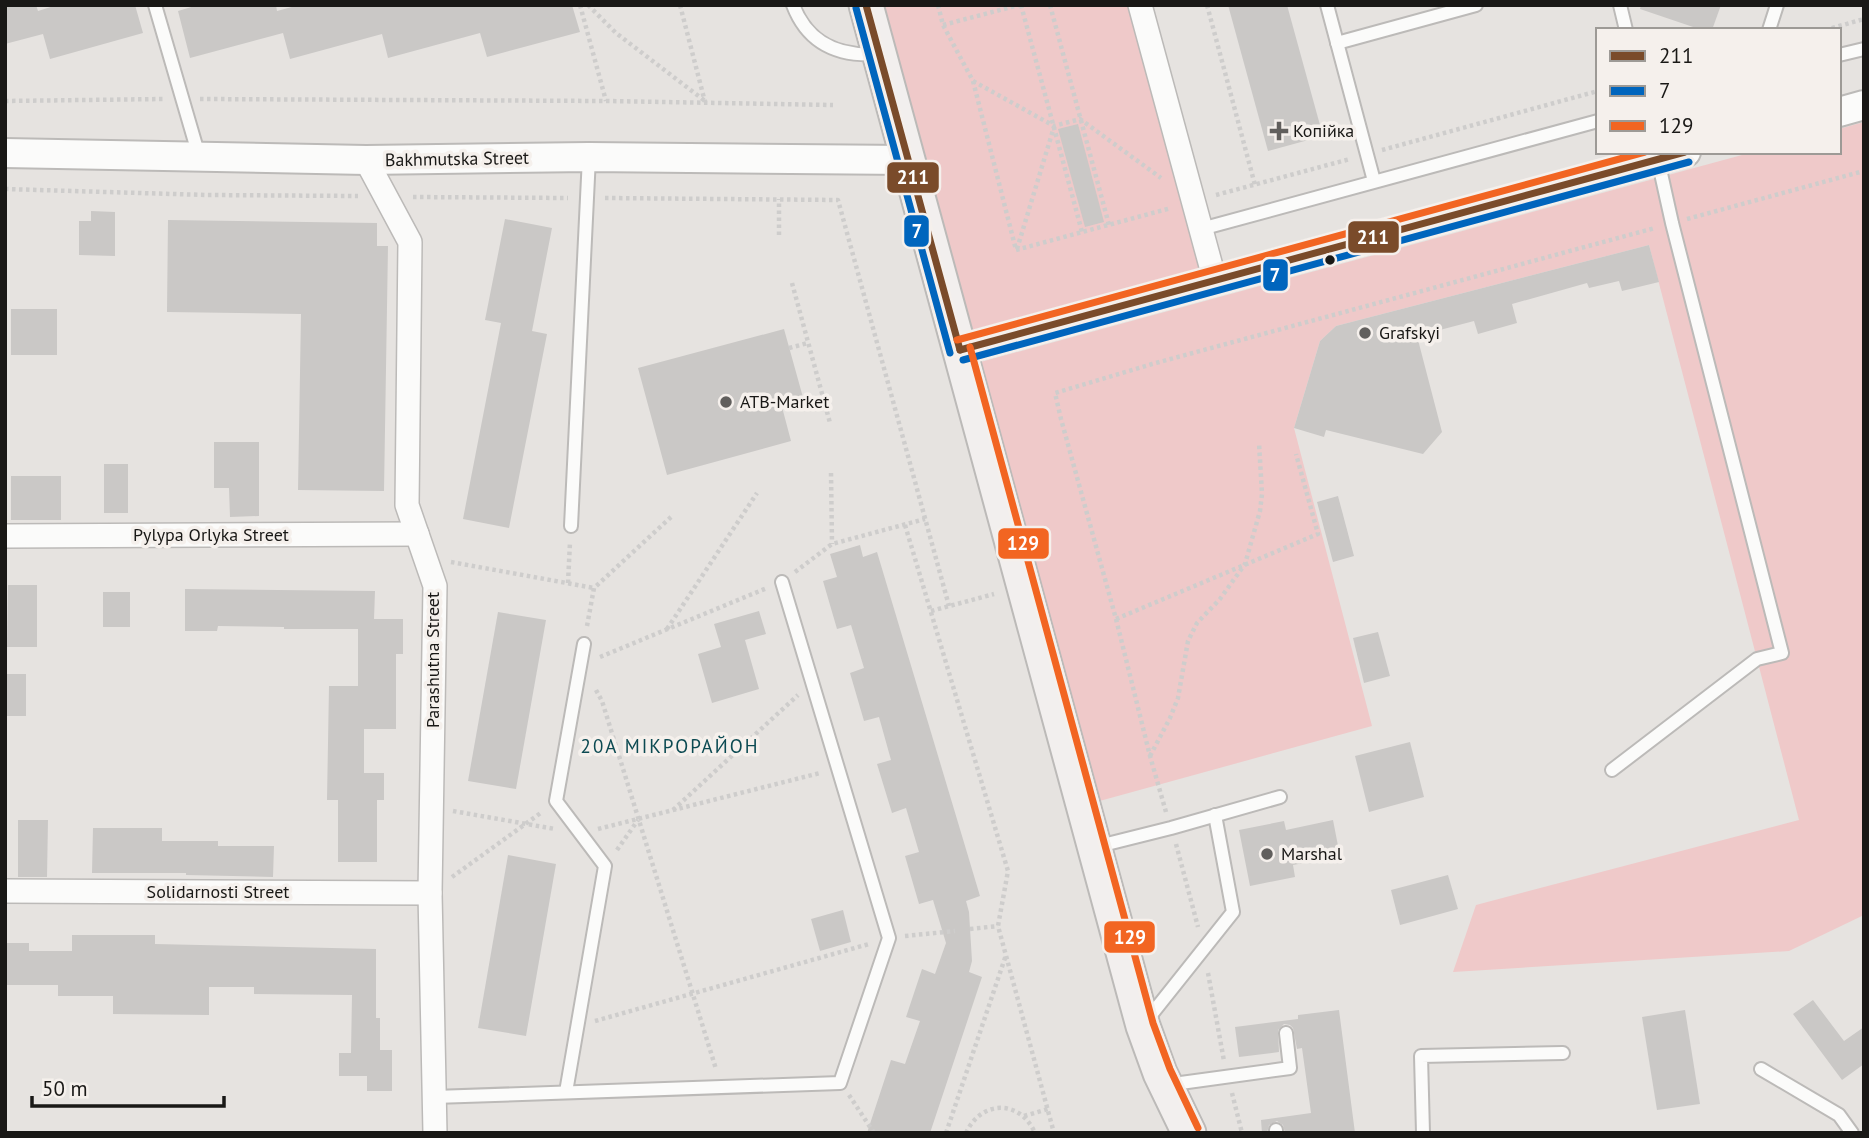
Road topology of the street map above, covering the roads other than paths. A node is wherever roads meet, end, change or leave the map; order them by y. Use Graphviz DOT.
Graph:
graph roads {
  1 [pos="155,5"];
  2 [pos="793,5"];
  3 [pos="866,5"];
  4 [pos="1140,5"];
  5 [pos="1327,5"];
  6 [pos="1476,5"];
  7 [pos="1620,5"];
  8 [pos="1777,5"];
  9 [pos="1626,28"];
  10 [pos="1770,28"];
  11 [pos="1337,43"];
  12 [pos="1864,49"];
  13 [pos="880,54"];
  14 [pos="1841,55"];
  15 [pos="1864,105"];
  16 [pos="1841,111"];
  17 [pos="1596,122"];
  18 [pos="5,153"];
  19 [pos="1678,154"];
  20 [pos="198,156"];
  21 [pos="589,157"];
  22 [pos="1658,159"];
  23 [pos="366,160"];
  24 [pos="908,160"];
  25 [pos="1374,181"];
  26 [pos="1200,229"];
  27 [pos="1214,281"];
  28 [pos="960,350"];
  29 [pos="571,526"];
  30 [pos="417,534"];
  31 [pos="5,536"];
  32 [pos="782,582"];
  33 [pos="584,644"];
  34 [pos="1612,769"];
  35 [pos="1280,797"];
  36 [pos="1215,815"];
  37 [pos="1094,847"];
  38 [pos="5,891"];
  39 [pos="430,893"];
  40 [pos="1143,1026"];
  41 [pos="1286,1033"];
  42 [pos="1563,1053"];
  43 [pos="1761,1069"];
  44 [pos="1166,1085"];
  45 [pos="566,1092"];
  46 [pos="434,1097"];
  47 [pos="435,1133"];
  48 [pos="1189,1133"];
  49 [pos="1423,1133"];
  50 [pos="1852,1133"];
  1 -- 20 [label="lane"];
  2 -- 13 [label="lane"];
  3 -- 13 [label="main road"];
  4 -- 26 [label="street"];
  5 -- 11 [label="lane"];
  6 -- 11 [label="lane"];
  7 -- 9 [label="lane"];
  8 -- 10 [label="lane"];
  11 -- 25 [label="lane"];
  12 -- 14 [label="lane"];
  13 -- 24 [label="main road"];
  15 -- 16 [label="street"];
  17 -- 25 [label="lane"];
  18 -- 20 [label="street, Bakhmutska Street"];
  19 -- 22 [label="street"];
  20 -- 23 [label="street, Bakhmutska Street"];
  21 -- 23 [label="street, Bakhmutska Street"];
  21 -- 24 [label="street, Bakhmutska Street"];
  21 -- 29 [label="lane"];
  22 -- 27 [label="street"];
  22 -- 34 [label="lane"];
  23 -- 30 [label="street, Parashutna Street"];
  24 -- 28 [label="main road"];
  25 -- 26 [label="lane"];
  26 -- 27 [label="street"];
  27 -- 28 [label="street"];
  28 -- 37 [label="main road"];
  30 -- 31 [label="street, Pylypa Orlyka Street"];
  30 -- 39 [label="street, Parashutna Street"];
  32 -- 45 [label="lane"];
  33 -- 45 [label="lane"];
  35 -- 36 [label="lane"];
  36 -- 37 [label="lane"];
  36 -- 40 [label="lane"];
  37 -- 40 [label="main road"];
  38 -- 39 [label="street, Solidarnosti Street"];
  39 -- 46 [label="street, Parashutna Street"];
  40 -- 44 [label="main road"];
  41 -- 44 [label="lane"];
  42 -- 49 [label="lane"];
  43 -- 50 [label="lane"];
  44 -- 48 [label="main road"];
  45 -- 46 [label="lane"];
  46 -- 47 [label="street, Parashutna Street"];
}
